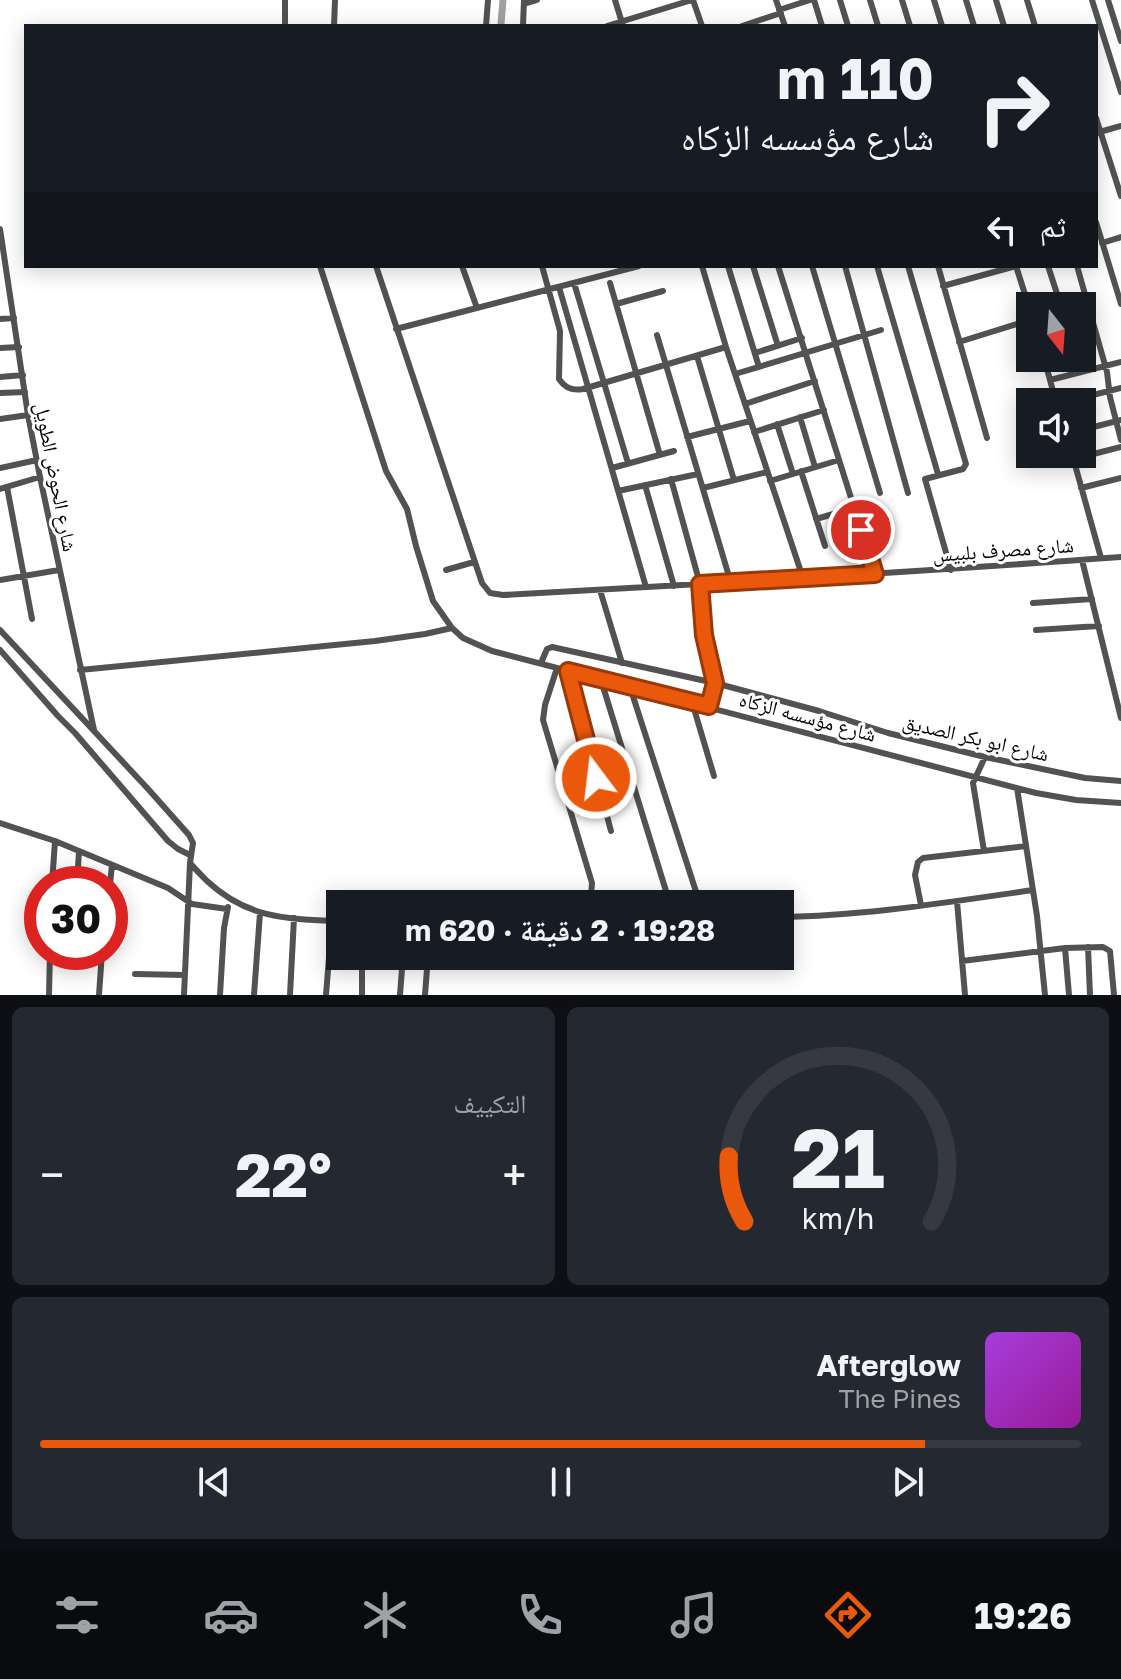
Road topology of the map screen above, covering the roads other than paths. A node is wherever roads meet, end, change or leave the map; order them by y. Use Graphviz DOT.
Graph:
graph roads {
  1 [pos="285,0"];
  2 [pos="335,0"];
  3 [pos="488,0"];
  4 [pos="537,0"];
  5 [pos="615,0"];
  6 [pos="692,0"];
  7 [pos="776,0"];
  8 [pos="812,0"];
  9 [pos="840,0"];
  10 [pos="870,0"];
  11 [pos="902,0"];
  12 [pos="934,0"];
  13 [pos="966,0"];
  14 [pos="996,0"];
  15 [pos="1027,0"];
  16 [pos="1092,0"];
  17 [pos="1108,0"];
  18 [pos="524,2"];
  19 [pos="780,12"];
  20 [pos="285,24"];
  21 [pos="334,24"];
  22 [pos="486,24"];
  23 [pos="523,24"];
  24 [pos="622,24"];
  25 [pos="701,24"];
  26 [pos="747,24"];
  27 [pos="784,24"];
  28 [pos="821,24"];
  29 [pos="847,24"];
  30 [pos="877,24"];
  31 [pos="909,24"];
  32 [pos="941,24"];
  33 [pos="973,24"];
  34 [pos="1003,24"];
  35 [pos="1034,24"];
  36 [pos="1097,24"];
  37 [pos="1099,35"];
  38 [pos="1121,41"];
  39 [pos="1121,92"];
  40 [pos="1121,126"];
  41 [pos="1098,133"];
  42 [pos="1121,196"];
  43 [pos="0,229"];
  44 [pos="1098,229"];
  45 [pos="0,236"];
  46 [pos="1121,237"];
  47 [pos="1102,243"];
  48 [pos="3,264"];
  49 [pos="321,268"];
  50 [pos="377,268"];
  51 [pos="463,268"];
  52 [pos="543,268"];
  53 [pos="631,268"];
  54 [pos="703,268"];
  55 [pos="729,268"];
  56 [pos="754,268"];
  57 [pos="779,268"];
  58 [pos="813,268"];
  59 [pos="846,268"];
  60 [pos="878,268"];
  61 [pos="909,268"];
  62 [pos="938,268"];
  63 [pos="1009,268"];
  64 [pos="1017,268"];
  65 [pos="1049,268"];
  66 [pos="1078,268"];
  67 [pos="574,283"];
  68 [pos="610,283"];
  69 [pos="943,286"];
  70 [pos="559,287"];
  71 [pos="549,289"];
  72 [pos="663,291"];
  73 [pos="1024,292"];
  74 [pos="1056,292"];
  75 [pos="1084,292"];
  76 [pos="616,304"];
  77 [pos="1121,304"];
  78 [pos="477,308"];
  79 [pos="14,318"];
  80 [pos="0,319"];
  81 [pos="1016,324"];
  82 [pos="396,329"];
  83 [pos="881,330"];
  84 [pos="1096,334"];
  85 [pos="657,335"];
  86 [pos="864,335"];
  87 [pos="802,338"];
  88 [pos="959,342"];
  89 [pos="835,344"];
  90 [pos="778,346"];
  91 [pos="19,347"];
  92 [pos="726,347"];
  93 [pos="0,348"];
  94 [pos="755,353"];
  95 [pos="806,353"];
  96 [pos="697,356"];
  97 [pos="1121,362"];
  98 [pos="666,365"];
  99 [pos="1105,366"];
  100 [pos="759,367"];
  101 [pos="1048,372"];
  102 [pos="636,373"];
  103 [pos="735,374"];
  104 [pos="23,375"];
  105 [pos="0,377"];
  106 [pos="1050,380"];
  107 [pos="815,381"];
  108 [pos="604,383"];
  109 [pos="588,387"];
  110 [pos="1052,388"];
  111 [pos="1121,388"];
  112 [pos="1109,391"];
  113 [pos="25,392"];
  114 [pos="0,393"];
  115 [pos="1096,394"];
  116 [pos="745,404"];
  117 [pos="824,410"];
  118 [pos="28,415"];
  119 [pos="800,417"];
  120 [pos="0,419"];
  121 [pos="750,421"];
  122 [pos="1118,421"];
  123 [pos="777,424"];
  124 [pos="1096,426"];
  125 [pos="719,429"];
  126 [pos="754,432"];
  127 [pos="687,437"];
  128 [pos="987,438"];
  129 [pos="1121,440"];
  130 [pos="1121,447"];
  131 [pos="674,451"];
  132 [pos="1096,452"];
  133 [pos="660,455"];
  134 [pos="37,460"];
  135 [pos="839,460"];
  136 [pos="628,463"];
  137 [pos="815,467"];
  138 [pos="0,468"];
  139 [pos="612,468"];
  140 [pos="1076,468"];
  141 [pos="801,471"];
  142 [pos="767,472"];
  143 [pos="698,474"];
  144 [pos="793,474"];
  145 [pos="938,474"];
  146 [pos="40,477"];
  147 [pos="1121,478"];
  148 [pos="671,479"];
  149 [pos="734,480"];
  150 [pos="770,481"];
  151 [pos="645,485"];
  152 [pos="4,488"];
  153 [pos="703,488"];
  154 [pos="1081,488"];
  155 [pos="618,491"];
  156 [pos="880,493"];
  157 [pos="908,493"];
  158 [pos="854,508"];
  159 [pos="816,519"];
  160 [pos="825,546"];
  161 [pos="1121,557"];
  162 [pos="1101,558"];
  163 [pos="1082,560"];
  164 [pos="474,562"];
  165 [pos="59,570"];
  166 [pos="446,570"];
  167 [pos="951,570"];
  168 [pos="875,574"];
  169 [pos="23,576"];
  170 [pos="803,578"];
  171 [pos="0,580"];
  172 [pos="731,583"];
  173 [pos="700,584"];
  174 [pos="674,586"];
  175 [pos="646,587"];
  176 [pos="600,590"];
  177 [pos="1092,599"];
  178 [pos="1033,603"];
  179 [pos="32,619"];
  180 [pos="1099,626"];
  181 [pos="452,628"];
  182 [pos="0,630"];
  183 [pos="1036,630"];
  184 [pos="0,650"];
  185 [pos="622,663"];
  186 [pos="544,664"];
  187 [pos="557,668"];
  188 [pos="80,670"];
  189 [pos="568,671"];
  190 [pos="601,680"];
  191 [pos="715,683"];
  192 [pos="630,686"];
  193 [pos="692,702"];
  194 [pos="709,706"];
  195 [pos="1121,718"];
  196 [pos="94,730"];
  197 [pos="985,757"];
  198 [pos="714,776"];
  199 [pos="976,778"];
  200 [pos="1121,781"];
  201 [pos="1017,788"];
  202 [pos="1121,803"];
  203 [pos="0,823"];
  204 [pos="611,831"];
  205 [pos="55,841"];
  206 [pos="1026,846"];
  207 [pos="79,851"];
  208 [pos="984,851"];
  209 [pos="190,859"];
  210 [pos="112,865"];
  211 [pos="53,866"];
  212 [pos="78,866"];
  213 [pos="591,890"];
  214 [pos="666,890"];
  215 [pos="696,890"];
  216 [pos="1033,890"];
  217 [pos="231,900"];
  218 [pos="957,901"];
  219 [pos="188,902"];
  220 [pos="921,905"];
  221 [pos="227,909"];
  222 [pos="260,913"];
  223 [pos="794,916"];
  224 [pos="294,918"];
  225 [pos="326,920"];
  226 [pos="1088,947"];
  227 [pos="1065,948"];
  228 [pos="1041,950"];
  229 [pos="962,961"];
  230 [pos="50,970"];
  231 [pos="101,970"];
  232 [pos="328,970"];
  233 [pos="362,970"];
  234 [pos="402,970"];
  235 [pos="427,970"];
  236 [pos="135,974"];
  237 [pos="185,975"];
  238 [pos="49,995"];
  239 [pos="99,995"];
  240 [pos="184,995"];
  241 [pos="220,995"];
  242 [pos="254,995"];
  243 [pos="290,995"];
  244 [pos="326,995"];
  245 [pos="362,995"];
  246 [pos="400,995"];
  247 [pos="425,995"];
  248 [pos="965,995"];
  249 [pos="1045,995"];
  250 [pos="1069,995"];
  251 [pos="1090,995"];
  252 [pos="1114,995"];
  1 -- 20 [label="street"];
  2 -- 21 [label="street"];
  3 -- 22 [label="street"];
  4 -- 18 [label="street"];
  5 -- 24 [label="street"];
  6 -- 24 [label="street"];
  6 -- 25 [label="street"];
  7 -- 19 [label="street"];
  8 -- 19 [label="street"];
  8 -- 28 [label="street"];
  9 -- 29 [label="street"];
  10 -- 30 [label="street"];
  11 -- 31 [label="street"];
  12 -- 32 [label="street"];
  13 -- 33 [label="street"];
  14 -- 34 [label="street"];
  15 -- 35 [label="street"];
  16 -- 36 [label="street"];
  17 -- 38 [label="street"];
  18 -- 23 [label="street"];
  19 -- 26 [label="street"];
  19 -- 27 [label="street"];
  37 -- 39 [label="street"];
  40 -- 41 [label="street"];
  41 -- 42 [label="street"];
  43 -- 45 [label="street, شارع الحوض الطويل"];
  44 -- 47 [label="street"];
  45 -- 48 [label="street, شارع الحوض الطويل"];
  46 -- 47 [label="street"];
  47 -- 77 [label="street"];
  48 -- 79 [label="street, شارع الحوض الطويل"];
  49 -- 181 [label="street, شارع مؤسسه الزكاه"];
  50 -- 82 [label="street, شارع مصرف بلبيس"];
  51 -- 78 [label="street"];
  52 -- 71 [label="street"];
  53 -- 67 [label="street"];
  54 -- 92 [label="street"];
  55 -- 94 [label="street"];
  56 -- 90 [label="street"];
  57 -- 87 [label="street"];
  58 -- 89 [label="street"];
  59 -- 86 [label="street"];
  60 -- 145 [label="street"];
  61 -- 145 [label="street"];
  62 -- 69 [label="street"];
  63 -- 69 [label="street"];
  64 -- 73 [label="street"];
  65 -- 74 [label="street"];
  66 -- 75 [label="street"];
  67 -- 70 [label="street"];
  67 -- 108 [label="street"];
  68 -- 76 [label="street"];
  69 -- 88 [label="street"];
  70 -- 71 [label="street"];
  70 -- 109 [label="street"];
  71 -- 78 [label="street"];
  71 -- 109 [label="street"];
  72 -- 76 [label="street"];
  76 -- 102 [label="street"];
  78 -- 82 [label="street"];
  79 -- 80 [label="street"];
  79 -- 91 [label="street, شارع الحوض الطويل"];
  81 -- 88 [label="street"];
  82 -- 164 [label="street, شارع مصرف بلبيس"];
  83 -- 86 [label="street"];
  84 -- 99 [label="street"];
  85 -- 98 [label="street"];
  86 -- 89 [label="street"];
  86 -- 157 [label="street"];
  87 -- 90 [label="street"];
  87 -- 95 [label="street"];
  88 -- 128 [label="street"];
  89 -- 95 [label="street"];
  89 -- 156 [label="street"];
  90 -- 94 [label="street"];
  91 -- 93 [label="street"];
  91 -- 104 [label="street, شارع الحوض الطويل"];
  92 -- 96 [label="street"];
  92 -- 103 [label="street"];
  94 -- 100 [label="street"];
  95 -- 100 [label="street"];
  95 -- 107 [label="street"];
  96 -- 98 [label="street"];
  96 -- 125 [label="street"];
  97 -- 99 [label="street"];
  98 -- 102 [label="street"];
  98 -- 127 [label="street"];
  99 -- 106 [label="street"];
  99 -- 112 [label="street"];
  100 -- 103 [label="street"];
  101 -- 106 [label="street"];
  102 -- 108 [label="street"];
  102 -- 133 [label="street"];
  103 -- 116 [label="street"];
  104 -- 105 [label="street"];
  104 -- 113 [label="street, شارع الحوض الطويل"];
  106 -- 110 [label="street"];
  107 -- 116 [label="street"];
  107 -- 117 [label="street"];
  108 -- 109 [label="street"];
  108 -- 136 [label="street"];
  109 -- 139 [label="street"];
  111 -- 112 [label="street"];
  112 -- 115 [label="street"];
  112 -- 122 [label="street"];
  113 -- 114 [label="street"];
  113 -- 118 [label="street, شارع الحوض الطويل"];
  116 -- 121 [label="street"];
  117 -- 119 [label="street"];
  117 -- 135 [label="street"];
  118 -- 120 [label="street"];
  118 -- 134 [label="street, شارع الحوض الطويل"];
  119 -- 123 [label="street"];
  119 -- 137 [label="street"];
  121 -- 125 [label="street"];
  121 -- 126 [label="street"];
  122 -- 124 [label="street"];
  122 -- 129 [label="street"];
  123 -- 126 [label="street"];
  123 -- 144 [label="street"];
  125 -- 127 [label="street"];
  125 -- 149 [label="street"];
  126 -- 142 [label="street"];
  127 -- 143 [label="street"];
  130 -- 132 [label="street"];
  131 -- 133 [label="street"];
  133 -- 136 [label="street"];
  134 -- 138 [label="street"];
  134 -- 146 [label="street, شارع الحوض الطويل"];
  135 -- 137 [label="street"];
  135 -- 158 [label="street"];
  136 -- 139 [label="street"];
  137 -- 141 [label="street"];
  139 -- 155 [label="street"];
  140 -- 154 [label="street"];
  141 -- 144 [label="street"];
  141 -- 159 [label="street"];
  142 -- 149 [label="street"];
  142 -- 150 [label="street"];
  143 -- 148 [label="street"];
  143 -- 153 [label="street"];
  144 -- 150 [label="street"];
  145 -- 167 [label="street"];
  146 -- 152 [label="street"];
  146 -- 165 [label="street, شارع الحوض الطويل"];
  147 -- 154 [label="street"];
  148 -- 151 [label="street"];
  148 -- 173 [label="street"];
  149 -- 153 [label="street"];
  150 -- 170 [label="street"];
  151 -- 155 [label="street"];
  151 -- 174 [label="street"];
  152 -- 169 [label="street"];
  153 -- 172 [label="street"];
  154 -- 162 [label="street"];
  155 -- 175 [label="street"];
  158 -- 159 [label="street"];
  158 -- 168 [label="street"];
  159 -- 160 [label="street"];
  161 -- 162 [label="street, شارع مصرف بلبيس"];
  162 -- 163 [label="street, شارع مصرف بلبيس"];
  163 -- 167 [label="street, شارع مصرف بلبيس"];
  163 -- 177 [label="street"];
  164 -- 166 [label="street"];
  164 -- 176 [label="street, شارع مصرف بلبيس"];
  165 -- 169 [label="street"];
  165 -- 188 [label="street, شارع الحوض الطويل"];
  167 -- 168 [label="street, شارع مصرف بلبيس"];
  168 -- 170 [label="street, شارع مصرف بلبيس"];
  169 -- 171 [label="street"];
  169 -- 179 [label="street"];
  170 -- 172 [label="street, شارع مصرف بلبيس"];
  172 -- 173 [label="street, شارع مصرف بلبيس"];
  173 -- 174 [label="street, شارع مصرف بلبيس"];
  173 -- 191 [label="street"];
  174 -- 175 [label="street, شارع مصرف بلبيس"];
  175 -- 176 [label="street, شارع مصرف بلبيس"];
  176 -- 185 [label="street"];
  177 -- 178 [label="street"];
  177 -- 180 [label="street"];
  180 -- 183 [label="street"];
  180 -- 195 [label="street"];
  181 -- 186 [label="street, شارع مؤسسه الزكاه"];
  181 -- 188 [label="street"];
  182 -- 196 [label="street"];
  184 -- 209 [label="street"];
  185 -- 186 [label="street, شارع ابو بكر الصديق"];
  185 -- 191 [label="street, شارع ابو بكر الصديق"];
  186 -- 187 [label="street, شارع مؤسسه الزكاه"];
  187 -- 189 [label="street, شارع مؤسسه الزكاه"];
  187 -- 213 [label="street"];
  188 -- 196 [label="street, شارع الحوض الطويل"];
  189 -- 190 [label="street, شارع مؤسسه الزكاه"];
  189 -- 204 [label="street"];
  190 -- 192 [label="street, شارع مؤسسه الزكاه"];
  190 -- 214 [label="street"];
  191 -- 194 [label="street"];
  191 -- 197 [label="street, شارع ابو بكر الصديق"];
  192 -- 193 [label="street, شارع مؤسسه الزكاه"];
  192 -- 215 [label="street"];
  193 -- 194 [label="street, شارع مؤسسه الزكاه"];
  193 -- 198 [label="street"];
  194 -- 199 [label="street, شارع مؤسسه الزكاه"];
  196 -- 209 [label="street"];
  197 -- 199 [label="street"];
  197 -- 200 [label="street, شارع ابو بكر الصديق"];
  199 -- 201 [label="street, شارع مؤسسه الزكاه"];
  199 -- 208 [label="street"];
  201 -- 202 [label="street, شارع مؤسسه الزكاه"];
  201 -- 206 [label="street"];
  203 -- 205 [label="street"];
  205 -- 207 [label="street"];
  205 -- 211 [label="street"];
  206 -- 208 [label="street"];
  206 -- 216 [label="street"];
  207 -- 210 [label="street"];
  207 -- 212 [label="street"];
  208 -- 220 [label="street"];
  209 -- 217 [label="street"];
  209 -- 219 [label="street"];
  210 -- 219 [label="street"];
  216 -- 218 [label="street"];
  216 -- 228 [label="street"];
  217 -- 221 [label="street"];
  217 -- 222 [label="street"];
  218 -- 220 [label="street"];
  218 -- 229 [label="street"];
  219 -- 221 [label="street"];
  219 -- 237 [label="street"];
  220 -- 223 [label="street"];
  221 -- 241 [label="street"];
  222 -- 224 [label="street"];
  222 -- 242 [label="street"];
  224 -- 225 [label="street"];
  224 -- 243 [label="street"];
  226 -- 227 [label="street"];
  226 -- 251 [label="street"];
  226 -- 252 [label="street"];
  227 -- 228 [label="street"];
  227 -- 250 [label="street"];
  228 -- 229 [label="street"];
  228 -- 249 [label="street"];
  229 -- 248 [label="street"];
  230 -- 238 [label="street"];
  231 -- 239 [label="street"];
  232 -- 244 [label="street"];
  233 -- 245 [label="street"];
  234 -- 246 [label="street"];
  235 -- 247 [label="street"];
  236 -- 237 [label="street"];
  237 -- 240 [label="street"];
}
